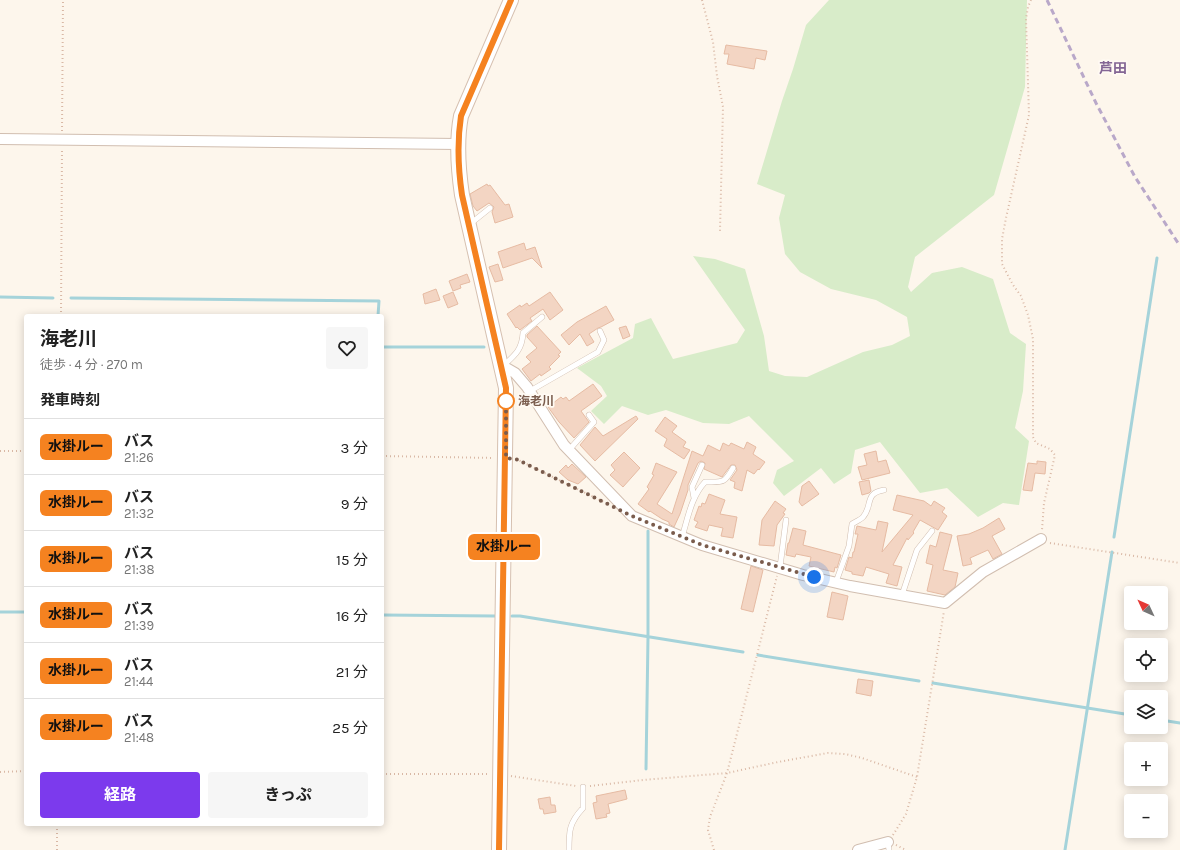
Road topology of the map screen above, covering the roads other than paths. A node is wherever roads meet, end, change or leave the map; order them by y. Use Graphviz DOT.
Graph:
graph roads {
  1 [pos="511,0"];
  2 [pos="0,139"];
  3 [pos="458,144"];
  4 [pos="490,208"];
  5 [pos="468,225"];
  6 [pos="542,317"];
  7 [pos="600,331"];
  8 [pos="502,365"];
  9 [pos="530,391"];
  10 [pos="589,415"];
  11 [pos="569,450"];
  12 [pos="702,465"];
  13 [pos="733,468"];
  14 [pos="884,490"];
  15 [pos="694,499"];
  16 [pos="786,520"];
  17 [pos="932,531"];
  18 [pos="682,537"];
  19 [pos="1042,539"];
  20 [pos="780,567"];
  21 [pos="836,582"];
  22 [pos="902,595"];
  23 [pos="583,787"];
  24 [pos="889,846"];
  25 [pos="498,850"];
  26 [pos="569,850"];
  27 [pos="858,850"];
  1 -- 3 [label="main road"];
  2 -- 3 [label="street"];
  3 -- 5 [label="main road"];
  4 -- 5 [label="lane"];
  5 -- 8 [label="main road"];
  6 -- 8 [label="lane"];
  7 -- 9 [label="lane"];
  8 -- 9 [label="street"];
  8 -- 25 [label="main road"];
  9 -- 11 [label="street"];
  10 -- 11 [label="lane"];
  11 -- 18 [label="street"];
  12 -- 15 [label="lane"];
  13 -- 15 [label="lane"];
  14 -- 21 [label="lane"];
  15 -- 18 [label="lane"];
  16 -- 20 [label="lane"];
  17 -- 22 [label="lane"];
  18 -- 20 [label="street"];
  19 -- 22 [label="street"];
  20 -- 21 [label="street"];
  21 -- 22 [label="street"];
  23 -- 26 [label="lane"];
  24 -- 27 [label="street"];
}
